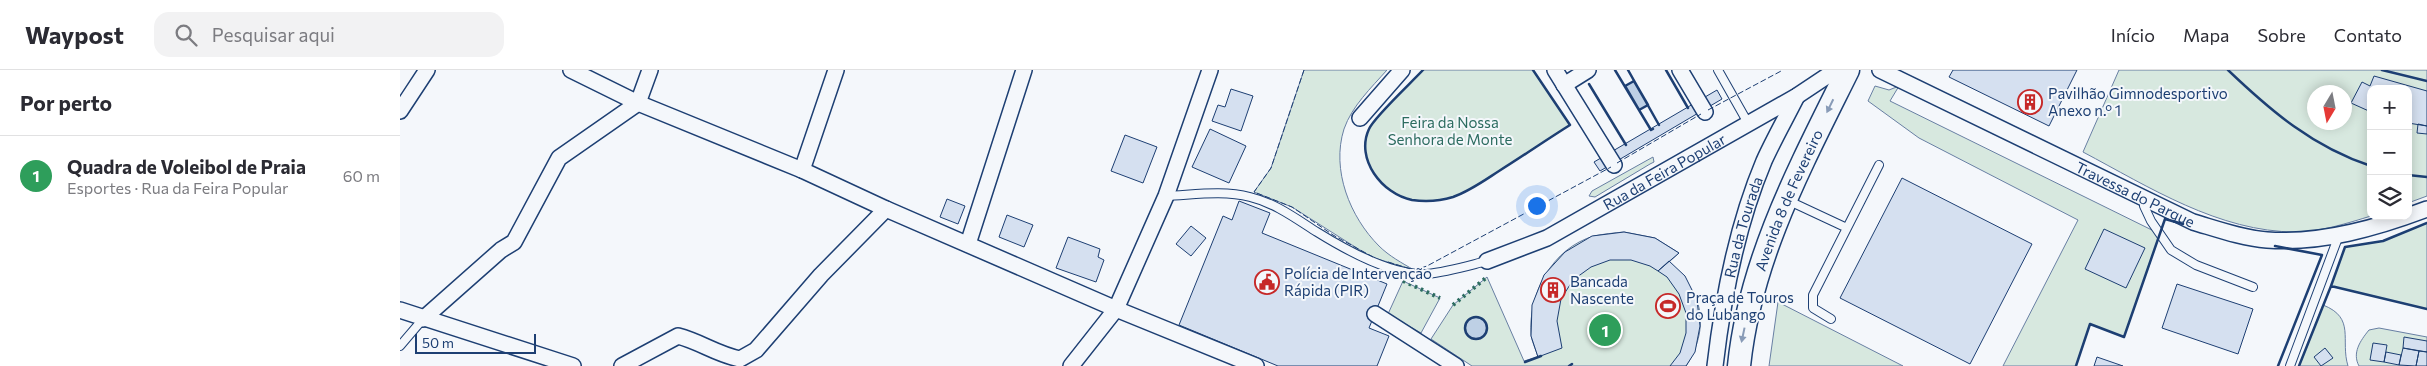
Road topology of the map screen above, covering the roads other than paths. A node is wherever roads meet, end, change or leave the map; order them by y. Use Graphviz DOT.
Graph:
graph roads {
  1 [pos="427,70"];
  2 [pos="571,70"];
  3 [pos="650,70"];
  4 [pos="836,70"];
  5 [pos="1024,70"];
  6 [pos="1210,70"];
  7 [pos="1402,70"];
  8 [pos="1555,70"];
  9 [pos="1588,70"];
  10 [pos="1682,70"];
  11 [pos="1718,70"];
  12 [pos="1836,70"];
  13 [pos="1848,70"];
  14 [pos="1880,70"];
  15 [pos="1564,85"];
  16 [pos="406,93"];
  17 [pos="1797,96"];
  18 [pos="638,103"];
  19 [pos="400,111"];
  20 [pos="1704,112"];
  21 [pos="1360,118"];
  22 [pos="1748,123"];
  23 [pos="1614,165"];
  24 [pos="1879,165"];
  25 [pos="802,170"];
  26 [pos="1166,196"];
  27 [pos="2145,197"];
  28 [pos="1785,199"];
  29 [pos="886,209"];
  30 [pos="2427,209"];
  31 [pos="1846,228"];
  32 [pos="2339,235"];
  33 [pos="968,244"];
  34 [pos="1487,262"];
  35 [pos="2253,288"];
  36 [pos="1116,309"];
  37 [pos="400,310"];
  38 [pos="1375,314"];
  39 [pos="1830,318"];
  40 [pos="423,319"];
  41 [pos="400,346"];
  42 [pos="1253,365"];
  43 [pos="574,366"];
  44 [pos="622,366"];
  45 [pos="1071,366"];
  46 [pos="1456,366"];
  47 [pos="1715,366"];
  48 [pos="1738,366"];
  49 [pos="2290,366"];
  1 -- 16 [label="street"];
  2 -- 18 [label="street"];
  3 -- 18 [label="street"];
  4 -- 25 [label="street"];
  5 -- 33 [label="street"];
  6 -- 26 [label="street"];
  7 -- 21 [label="street"];
  8 -- 15 [label="street"];
  9 -- 15 [label="street"];
  10 -- 20 [label="street"];
  11 -- 22 [label="lane"];
  12 -- 17 [label="street, Rua da Feira Popular"];
  13 -- 28 [label="main road, Avenida 8 de Fevereiro, one-way"];
  14 -- 27 [label="street, Travessa do Parque"];
  15 -- 23 [label="street"];
  16 -- 19 [label="street"];
  17 -- 22 [label="street, Rua da Feira Popular"];
  17 -- 47 [label="street, Rua da Tourada"];
  18 -- 25 [label="street"];
  18 -- 40 [label="street"];
  22 -- 34 [label="street, Rua da Feira Popular"];
  24 -- 31 [label="lane"];
  25 -- 29 [label="street"];
  26 -- 34 [label="lane"];
  26 -- 36 [label="street"];
  27 -- 32 [label="street, Travessa do Parque"];
  27 -- 35 [label="lane"];
  28 -- 31 [label="lane"];
  28 -- 48 [label="main road, Avenida 8 de Fevereiro, one-way"];
  29 -- 33 [label="street"];
  29 -- 44 [label="street"];
  30 -- 32 [label="street, Travessa do Parque"];
  31 -- 39 [label="lane"];
  32 -- 49 [label="lane"];
  33 -- 36 [label="street"];
  36 -- 42 [label="street"];
  36 -- 45 [label="street"];
  37 -- 40 [label="street"];
  38 -- 46 [label="street"];
  40 -- 41 [label="lane"];
  40 -- 43 [label="street"];
}
